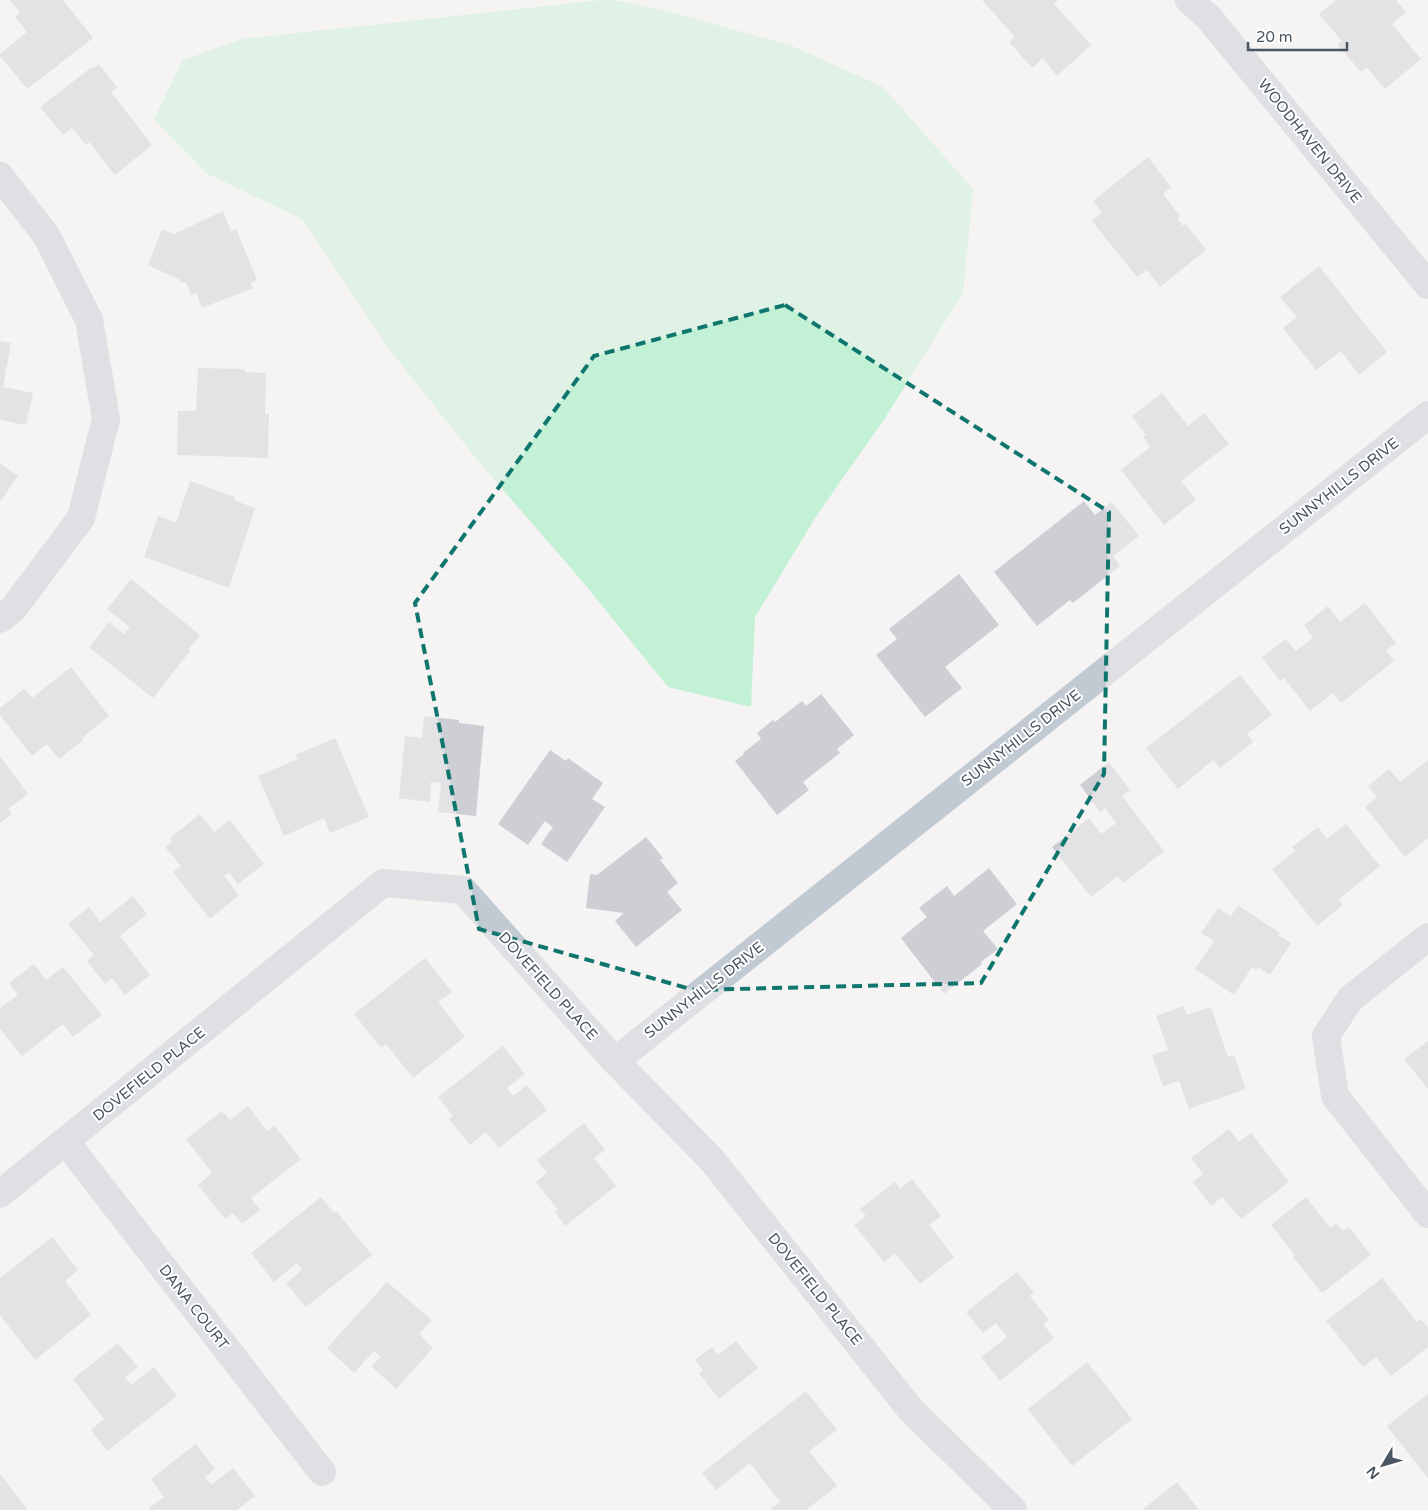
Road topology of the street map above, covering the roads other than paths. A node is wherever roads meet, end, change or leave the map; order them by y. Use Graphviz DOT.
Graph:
graph roads {
  1 [pos="1189,0"];
  2 [pos="0,176"];
  3 [pos="1428,285"];
  4 [pos="1428,415"];
  5 [pos="0,618"];
  6 [pos="1428,937"];
  7 [pos="615,1060"];
  8 [pos="66,1142"];
  9 [pos="0,1194"];
  10 [pos="1428,1214"];
  11 [pos="322,1472"];
  12 [pos="1013,1510"];
  1 -- 3 [label="street, WOODHAVEN DRIVE"];
  2 -- 5 [label="street"];
  4 -- 7 [label="street, SUNNYHILLS DRIVE"];
  6 -- 10 [label="street"];
  7 -- 8 [label="street, DOVEFIELD PLACE"];
  7 -- 12 [label="street, DOVEFIELD PLACE"];
  8 -- 9 [label="street, DOVEFIELD PLACE"];
  8 -- 11 [label="street, DANA COURT"];
}
